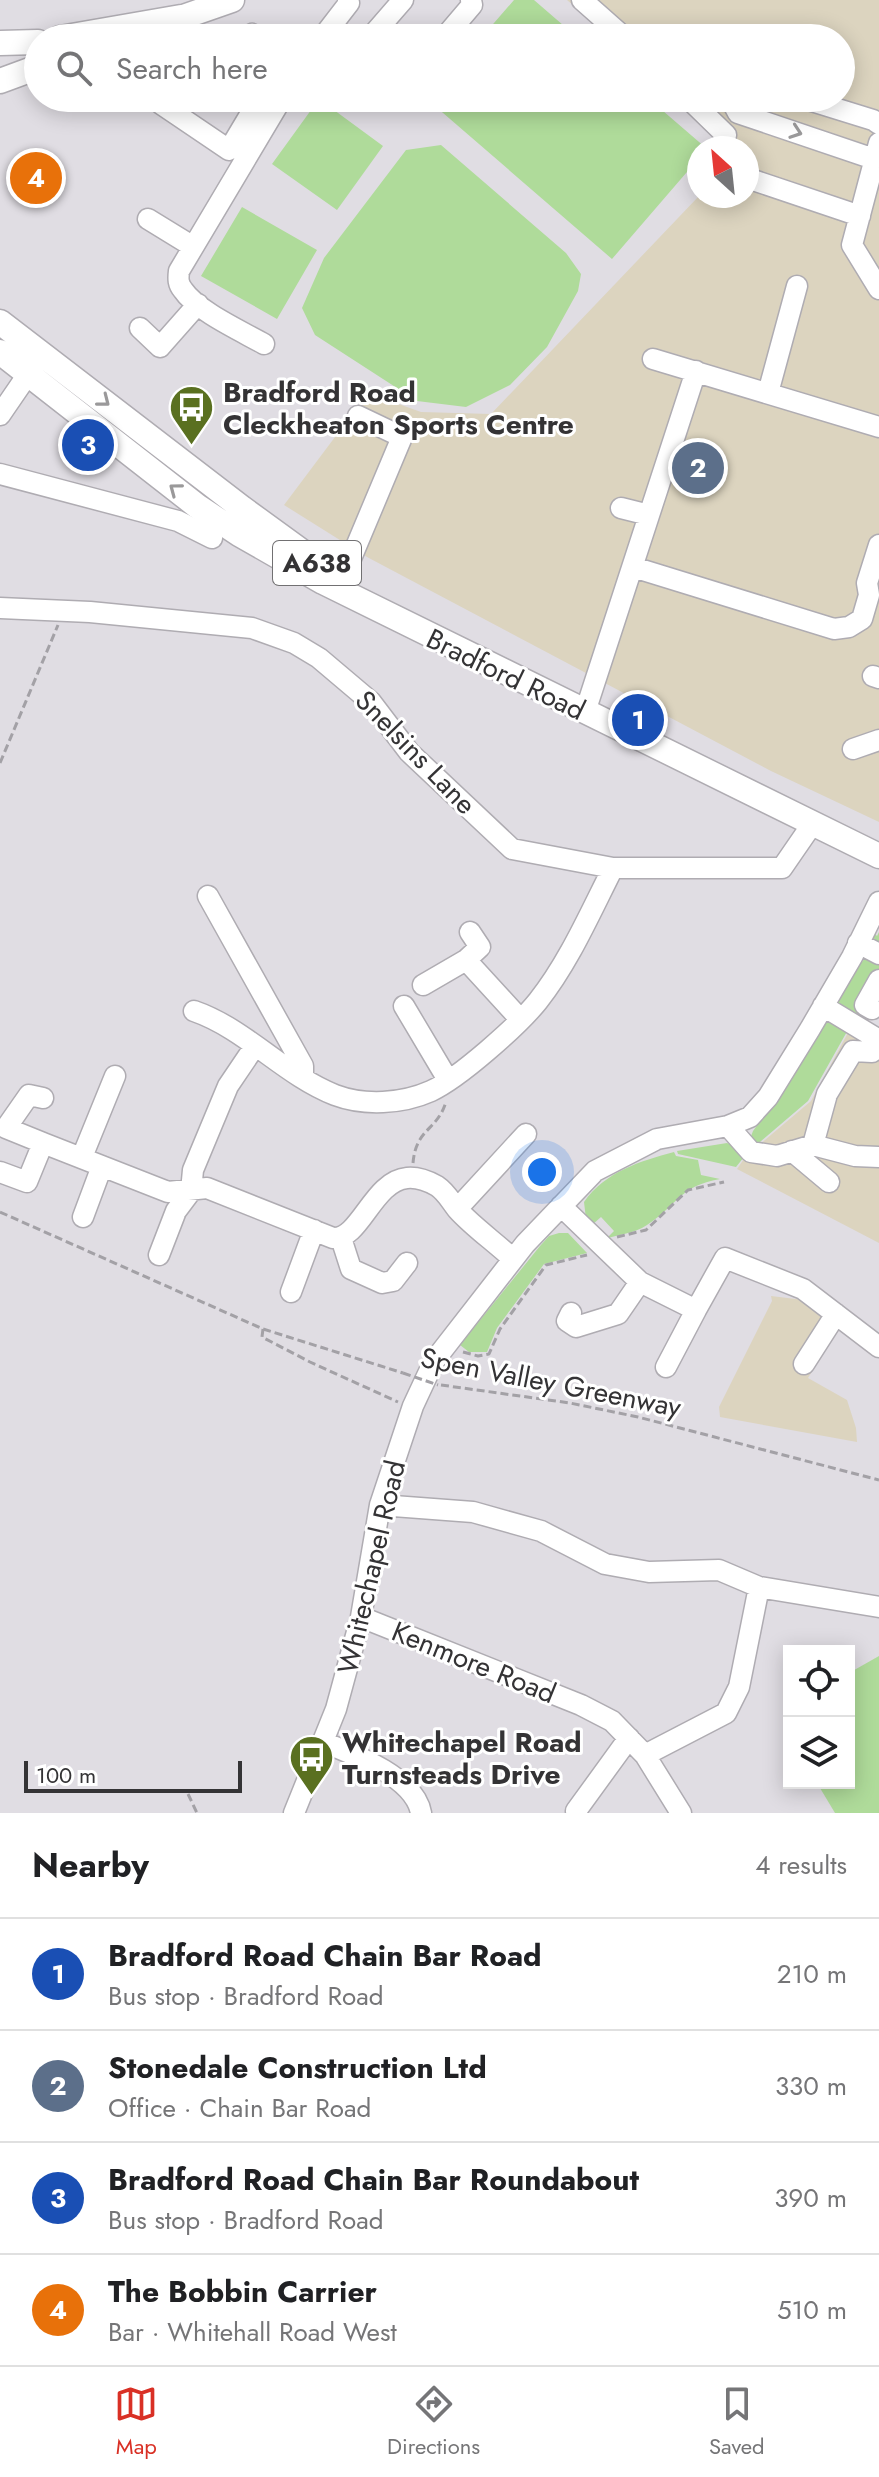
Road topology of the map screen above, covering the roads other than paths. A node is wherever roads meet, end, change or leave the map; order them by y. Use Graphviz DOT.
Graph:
graph roads {
  1 [pos="232,0"];
  2 [pos="348,0"];
  3 [pos="403,0"];
  4 [pos="471,0"];
  5 [pos="582,0"];
  6 [pos="181,17"];
  7 [pos="141,24"];
  8 [pos="163,24"];
  9 [pos="333,24"];
  10 [pos="382,24"];
  11 [pos="456,24"];
  12 [pos="609,24"];
  13 [pos="24,42"];
  14 [pos="0,43"];
  15 [pos="24,72"];
  16 [pos="0,81"];
  17 [pos="173,112"];
  18 [pos="252,112"];
  19 [pos="273,112"];
  20 [pos="702,112"];
  21 [pos="737,112"];
  22 [pos="847,112"];
  23 [pos="879,124"];
  24 [pos="726,136"];
  25 [pos="877,151"];
  26 [pos="759,182"];
  27 [pos="860,216"];
  28 [pos="148,219"];
  29 [pos="192,246"];
  30 [pos="797,286"];
  31 [pos="879,289"];
  32 [pos="198,304"];
  33 [pos="0,322"];
  34 [pos="140,328"];
  35 [pos="264,344"];
  36 [pos="0,352"];
  37 [pos="653,359"];
  38 [pos="34,364"];
  39 [pos="696,371"];
  40 [pos="768,393"];
  41 [pos="0,415"];
  42 [pos="358,416"];
  43 [pos="879,427"];
  44 [pos="0,474"];
  45 [pos="621,508"];
  46 [pos="649,515"];
  47 [pos="212,538"];
  48 [pos="879,545"];
  49 [pos="633,567"];
  50 [pos="342,580"];
  51 [pos="0,608"];
  52 [pos="392,618"];
  53 [pos="585,712"];
  54 [pos="879,740"];
  55 [pos="853,749"];
  56 [pos="813,823"];
  57 [pos="879,856"];
  58 [pos="613,868"];
  59 [pos="208,896"];
  60 [pos="879,902"];
  61 [pos="470,932"];
  62 [pos="858,943"];
  63 [pos="879,954"];
  64 [pos="466,960"];
  65 [pos="879,980"];
  66 [pos="423,985"];
  67 [pos="404,1006"];
  68 [pos="823,1006"];
  69 [pos="872,1009"];
  70 [pos="194,1011"];
  71 [pos="520,1019"];
  72 [pos="255,1046"];
  73 [pos="875,1046"];
  74 [pos="115,1076"];
  75 [pos="303,1077"];
  76 [pos="444,1082"];
  77 [pos="43,1098"];
  78 [pos="728,1126"];
  79 [pos="526,1134"];
  80 [pos="43,1143"];
  81 [pos="813,1145"];
  82 [pos="792,1151"];
  83 [pos="82,1157"];
  84 [pos="879,1157"];
  85 [pos="102,1166"];
  86 [pos="0,1172"];
  87 [pos="829,1182"];
  88 [pos="191,1191"];
  89 [pos="561,1206"];
  90 [pos="457,1209"];
  91 [pos="83,1217"];
  92 [pos="314,1230"];
  93 [pos="341,1238"];
  94 [pos="159,1255"];
  95 [pos="513,1259"];
  96 [pos="407,1263"];
  97 [pos="640,1282"];
  98 [pos="291,1292"];
  99 [pos="696,1310"];
  100 [pos="571,1313"];
  101 [pos="836,1314"];
  102 [pos="879,1347"];
  103 [pos="804,1364"];
  104 [pos="666,1367"];
  105 [pos="380,1505"];
  106 [pos="759,1587"];
  107 [pos="879,1607"];
  108 [pos="361,1617"];
  109 [pos="629,1738"];
  110 [pos="323,1742"];
  111 [pos="645,1755"];
  112 [pos="576,1811"];
  113 [pos="294,1813"];
  114 [pos="421,1813"];
  115 [pos="681,1813"];
  1 -- 6 [label="main road"];
  2 -- 9 [label="street"];
  3 -- 10 [label="street"];
  4 -- 11 [label="street"];
  5 -- 12 [label="street"];
  6 -- 7 [label="main road"];
  6 -- 8 [label="main road"];
  13 -- 14 [label="main road"];
  15 -- 16 [label="main road"];
  17 -- 18 [label="street"];
  19 -- 29 [label="street"];
  20 -- 24 [label="street"];
  21 -- 25 [label="street, one-way"];
  22 -- 23 [label="street"];
  25 -- 27 [label="street"];
  26 -- 27 [label="street"];
  27 -- 31 [label="street"];
  28 -- 29 [label="street"];
  29 -- 32 [label="street"];
  30 -- 40 [label="street"];
  32 -- 34 [label="street"];
  32 -- 35 [label="street"];
  33 -- 38 [label="main road, Bradford Road / A638"];
  36 -- 38 [label="main road, Bradford Road"];
  37 -- 39 [label="street"];
  38 -- 41 [label="street"];
  38 -- 50 [label="main road, Bradford Road / A638, one-way"];
  52 -- 38 [label="main road, Bradford Road, one-way"];
  39 -- 40 [label="street"];
  39 -- 46 [label="street"];
  40 -- 43 [label="street"];
  42 -- 50 [label="street"];
  44 -- 47 [label="street"];
  45 -- 46 [label="street"];
  46 -- 49 [label="street"];
  48 -- 49 [label="street"];
  49 -- 53 [label="street"];
  50 -- 52 [label="main road, Bradford Road / A638"];
  51 -- 58 [label="street, Snelsins Lane"];
  52 -- 53 [label="main road, Bradford Road / A638"];
  53 -- 56 [label="main road, Bradford Road / A638"];
  54 -- 55 [label="street"];
  56 -- 57 [label="main road, Bradford Road / A638"];
  56 -- 58 [label="street, Snelsins Lane"];
  58 -- 71 [label="street"];
  59 -- 75 [label="street"];
  60 -- 62 [label="street, Whitechapel Road"];
  61 -- 64 [label="street"];
  62 -- 63 [label="street"];
  62 -- 68 [label="street, Whitechapel Road"];
  64 -- 66 [label="street"];
  64 -- 71 [label="street"];
  65 -- 69 [label="street"];
  67 -- 76 [label="street"];
  68 -- 73 [label="street"];
  68 -- 78 [label="street, Whitechapel Road"];
  70 -- 72 [label="street"];
  71 -- 76 [label="street"];
  72 -- 75 [label="street"];
  72 -- 88 [label="street"];
  73 -- 81 [label="street"];
  74 -- 83 [label="street"];
  75 -- 76 [label="street"];
  77 -- 80 [label="street"];
  78 -- 82 [label="street"];
  78 -- 89 [label="street, Whitechapel Road"];
  79 -- 90 [label="street"];
  80 -- 83 [label="street"];
  80 -- 86 [label="street"];
  81 -- 82 [label="street"];
  81 -- 84 [label="street"];
  82 -- 87 [label="street"];
  83 -- 85 [label="street"];
  85 -- 88 [label="street"];
  85 -- 91 [label="street"];
  88 -- 92 [label="street"];
  88 -- 94 [label="street"];
  89 -- 95 [label="street, Whitechapel Road"];
  89 -- 97 [label="street"];
  90 -- 93 [label="street"];
  90 -- 95 [label="street"];
  92 -- 93 [label="street"];
  92 -- 98 [label="street"];
  93 -- 96 [label="street"];
  95 -- 105 [label="street, Whitechapel Road"];
  97 -- 99 [label="street"];
  97 -- 100 [label="street"];
  99 -- 101 [label="street"];
  99 -- 104 [label="street"];
  101 -- 102 [label="street"];
  101 -- 103 [label="street"];
  105 -- 106 [label="street"];
  105 -- 108 [label="street, Whitechapel Road"];
  106 -- 107 [label="street"];
  106 -- 111 [label="street"];
  108 -- 109 [label="street, Kenmore Road"];
  108 -- 110 [label="street, Whitechapel Road"];
  109 -- 111 [label="street, Kenmore Road"];
  109 -- 112 [label="street"];
  110 -- 113 [label="street, Whitechapel Road"];
  110 -- 114 [label="street"];
  111 -- 115 [label="street, Kenmore Road"];
}
